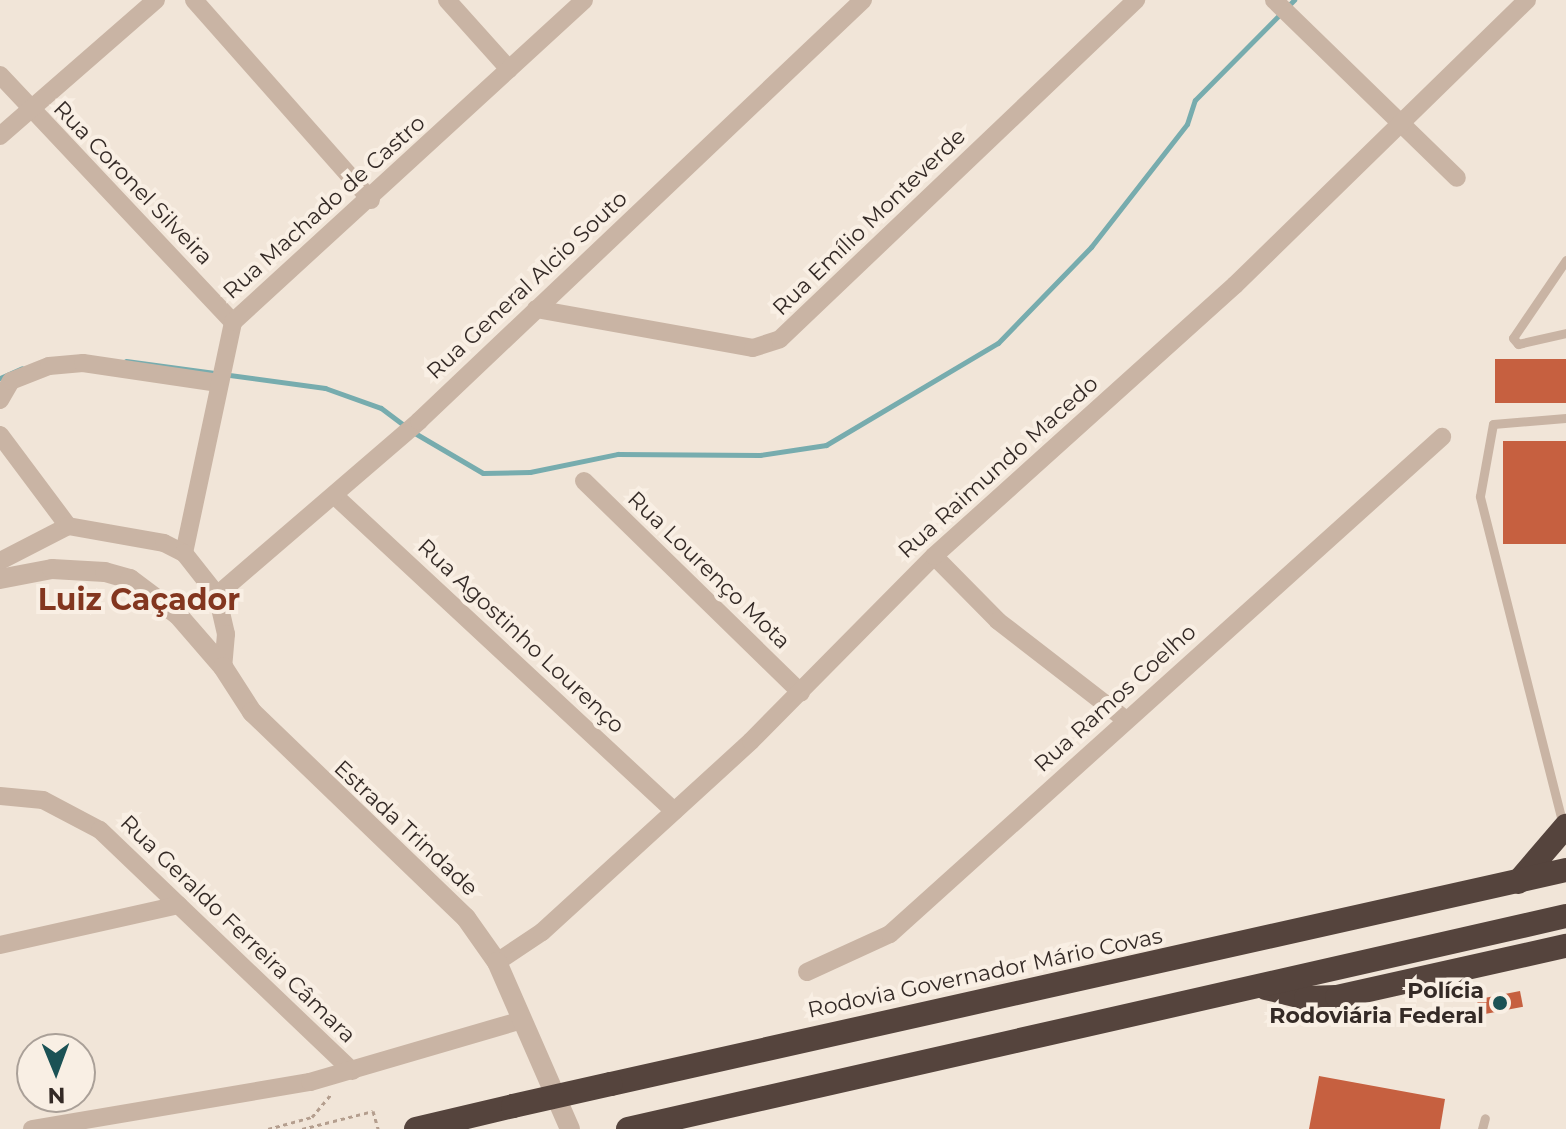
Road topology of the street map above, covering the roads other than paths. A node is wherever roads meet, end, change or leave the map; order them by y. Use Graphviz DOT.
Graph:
graph roads {
  1 [pos="156,0"];
  2 [pos="194,0"];
  3 [pos="447,0"];
  4 [pos="584,0"];
  5 [pos="863,0"];
  6 [pos="1136,0"];
  7 [pos="1274,0"];
  8 [pos="1527,0"];
  9 [pos="509,69"];
  10 [pos="0,75"];
  11 [pos="30,109"];
  12 [pos="1396,123"];
  13 [pos="0,136"];
  14 [pos="1457,178"];
  15 [pos="371,200"];
  16 [pos="1566,260"];
  17 [pos="536,309"];
  18 [pos="233,322"];
  19 [pos="1566,333"];
  20 [pos="221,374"];
  21 [pos="0,400"];
  22 [pos="1566,418"];
  23 [pos="0,435"];
  24 [pos="1442,437"];
  25 [pos="584,481"];
  26 [pos="335,496"];
  27 [pos="68,526"];
  28 [pos="184,553"];
  29 [pos="934,556"];
  30 [pos="0,561"];
  31 [pos="0,579"];
  32 [pos="217,595"];
  33 [pos="223,667"];
  34 [pos="801,693"];
  35 [pos="1125,719"];
  36 [pos="0,796"];
  37 [pos="1566,798"];
  38 [pos="674,811"];
  39 [pos="1564,817"];
  40 [pos="1566,870"];
  41 [pos="1518,882"];
  42 [pos="179,905"];
  43 [pos="1566,916"];
  44 [pos="0,945"];
  45 [pos="1566,946"];
  46 [pos="497,962"];
  47 [pos="807,972"];
  48 [pos="1260,986"];
  49 [pos="522,1020"];
  50 [pos="352,1071"];
  51 [pos="1485,1118"];
  52 [pos="32,1129"];
  53 [pos="416,1129"];
  54 [pos="570,1129"];
  55 [pos="628,1129"];
  56 [pos="1482,1129"];
  1 -- 11 [label="street"];
  2 -- 15 [label="street"];
  3 -- 9 [label="street"];
  4 -- 9 [label="street, Rua Machado de Castro"];
  5 -- 17 [label="street, Rua General Alcio Souto"];
  6 -- 17 [label="street, Rua Emílio Monteverde"];
  7 -- 12 [label="street"];
  8 -- 12 [label="street, Rua Raimundo Macedo"];
  9 -- 15 [label="street, Rua Machado de Castro"];
  10 -- 11 [label="street, Rua Coronel Silveira"];
  11 -- 13 [label="street"];
  11 -- 18 [label="street, Rua Coronel Silveira"];
  12 -- 14 [label="street"];
  12 -- 29 [label="street, Rua Raimundo Macedo"];
  15 -- 18 [label="street, Rua Machado de Castro"];
  16 -- 19 [label="lane"];
  17 -- 26 [label="street, Rua General Alcio Souto"];
  18 -- 20 [label="street, Rua Machado de Castro"];
  20 -- 21 [label="street"];
  20 -- 28 [label="street, Rua Machado de Castro"];
  22 -- 39 [label="lane"];
  23 -- 27 [label="street"];
  24 -- 35 [label="street, Rua Ramos Coelho"];
  25 -- 34 [label="street, Rua Lourenço Mota"];
  26 -- 32 [label="street, Rua General Alcio Souto"];
  26 -- 38 [label="street, Rua Agostinho Lourenço"];
  27 -- 28 [label="street"];
  27 -- 30 [label="street"];
  28 -- 32 [label="street"];
  29 -- 34 [label="street, Rua Raimundo Macedo"];
  29 -- 35 [label="street"];
  31 -- 33 [label="street, Estrada Trindade"];
  32 -- 33 [label="street"];
  33 -- 46 [label="street, Estrada Trindade"];
  34 -- 38 [label="street, Rua Raimundo Macedo"];
  35 -- 47 [label="street, Rua Ramos Coelho"];
  36 -- 42 [label="street, Rua Geraldo Ferreira Câmara"];
  37 -- 39 [label="lane"];
  38 -- 46 [label="street, Rua Raimundo Macedo"];
  39 -- 41 [label="highway"];
  40 -- 41 [label="highway, Rodovia Governador Mário Covas"];
  41 -- 53 [label="highway, Rodovia Governador Mário Covas, bridge"];
  42 -- 44 [label="street"];
  42 -- 50 [label="street, Rua Geraldo Ferreira Câmara"];
  43 -- 48 [label="highway"];
  45 -- 48 [label="highway"];
  46 -- 49 [label="street, Estrada Trindade"];
  48 -- 55 [label="highway"];
  49 -- 50 [label="street"];
  49 -- 54 [label="street, Estrada Trindade"];
  50 -- 52 [label="street"];
  51 -- 56 [label="lane"];
}
